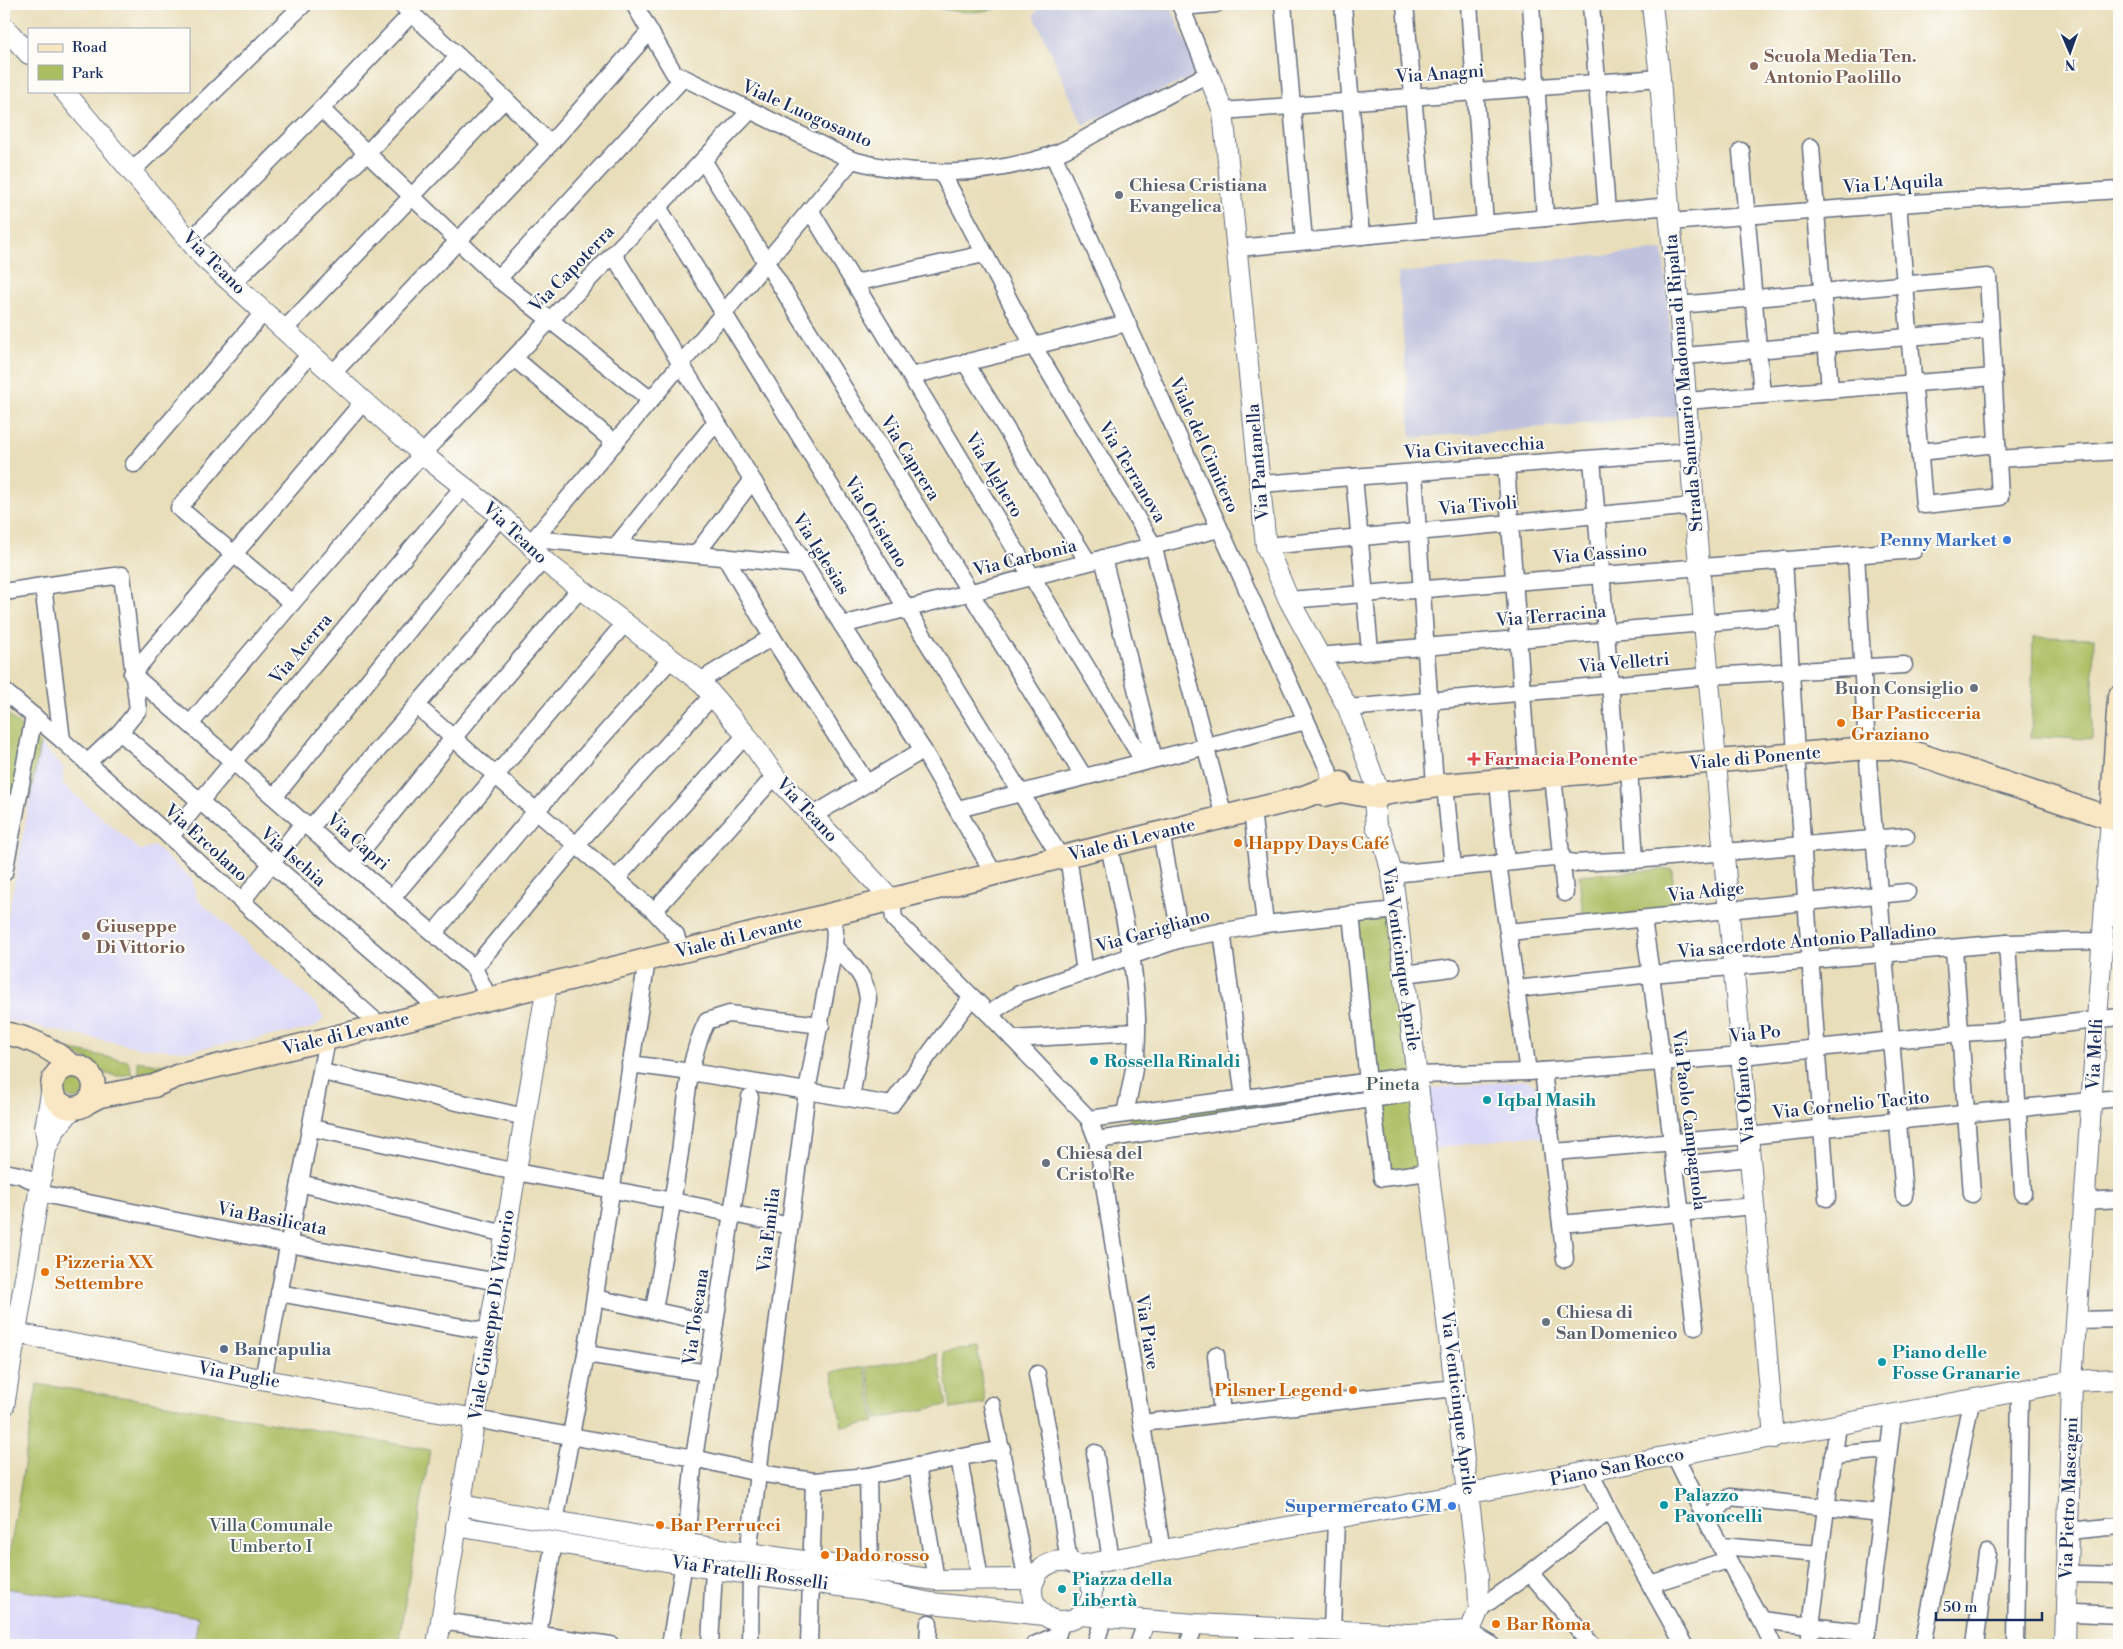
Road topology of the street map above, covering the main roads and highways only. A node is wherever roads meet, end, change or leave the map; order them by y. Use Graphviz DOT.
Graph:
graph roads {
  1 [pos="2119,711"];
  2 [pos="1378,794"];
  3 [pos="2115,819"];
  4 [pos="4,1033"];
  5 [pos="4,1045"];
  6 [pos="80,1069"];
  7 [pos="177,1076"];
  8 [pos="52,1088"];
  9 [pos="80,1105"];
  1 -- 3 [label="main road, Via Melfi"];
  2 -- 3 [label="main road, Viale di Ponente"];
  2 -- 7 [label="main road, Viale di Levante"];
  4 -- 6 [label="main road, Viale di Levante"];
  5 -- 8 [label="main road"];
  6 -- 7 [label="main road, Viale di Levante"];
  6 -- 8 [label="main road"];
  6 -- 9 [label="main road"];
  7 -- 9 [label="main road, Viale di Levante"];
  8 -- 9 [label="main road"];
}
